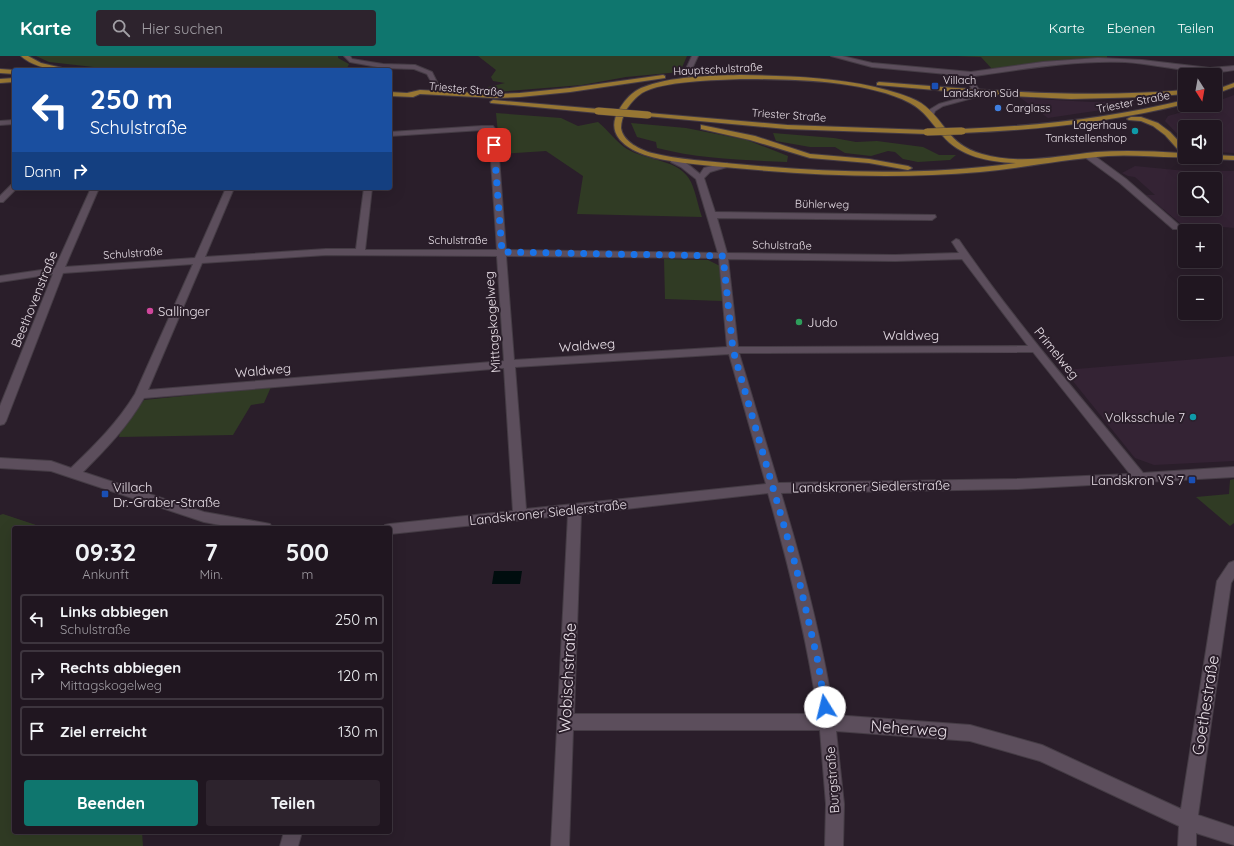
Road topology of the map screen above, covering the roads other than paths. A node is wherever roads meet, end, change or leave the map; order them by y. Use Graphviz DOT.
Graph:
graph roads {
  1 [pos="24,56"];
  2 [pos="348,56"];
  3 [pos="695,56"];
  4 [pos="834,56"];
  5 [pos="1132,58"];
  6 [pos="50,68"];
  7 [pos="1234,68"];
  8 [pos="0,71"];
  9 [pos="12,72"];
  10 [pos="971,74"];
  11 [pos="689,75"];
  12 [pos="750,77"];
  13 [pos="12,80"];
  14 [pos="0,81"];
  15 [pos="826,81"];
  16 [pos="435,84"];
  17 [pos="1233,86"];
  18 [pos="1222,87"];
  19 [pos="1222,90"];
  20 [pos="977,91"];
  21 [pos="1178,93"];
  22 [pos="392,94"];
  23 [pos="406,95"];
  24 [pos="1178,104"];
  25 [pos="1166,107"];
  26 [pos="931,114"];
  27 [pos="672,118"];
  28 [pos="1094,121"];
  29 [pos="12,122"];
  30 [pos="0,123"];
  31 [pos="1162,128"];
  32 [pos="392,134"];
  33 [pos="1178,146"];
  34 [pos="1178,154"];
  35 [pos="979,156"];
  36 [pos="1089,156"];
  37 [pos="1222,157"];
  38 [pos="1234,158"];
  39 [pos="674,160"];
  40 [pos="1044,161"];
  41 [pos="724,165"];
  42 [pos="979,170"];
  43 [pos="934,172"];
  44 [pos="700,178"];
  45 [pos="0,186"];
  46 [pos="12,187"];
  47 [pos="12,189"];
  48 [pos="93,190"];
  49 [pos="229,190"];
  50 [pos="368,190"];
  51 [pos="0,200"];
  52 [pos="712,215"];
  53 [pos="932,217"];
  54 [pos="1176,227"];
  55 [pos="956,242"];
  56 [pos="360,252"];
  57 [pos="502,252"];
  58 [pos="723,256"];
  59 [pos="965,256"];
  60 [pos="197,261"];
  61 [pos="59,270"];
  62 [pos="0,279"];
  63 [pos="1036,349"];
  64 [pos="733,350"];
  65 [pos="509,364"];
  66 [pos="141,394"];
  67 [pos="0,421"];
  68 [pos="0,463"];
  69 [pos="1234,472"];
  70 [pos="74,473"];
  71 [pos="1140,478"];
  72 [pos="772,488"];
  73 [pos="575,510"];
  74 [pos="520,516"];
  75 [pos="254,526"];
  76 [pos="392,528"];
  77 [pos="1234,567"];
  78 [pos="565,722"];
  79 [pos="828,722"];
  80 [pos="1188,821"];
  81 [pos="293,834"];
  82 [pos="1234,836"];
  83 [pos="290,846"];
  84 [pos="560,846"];
  85 [pos="834,846"];
  86 [pos="1187,846"];
  1 -- 6 [label="main road"];
  2 -- 16 [label="street"];
  3 -- 11 [label="street"];
  4 -- 10 [label="street"];
  5 -- 7 [label="street"];
  5 -- 10 [label="street"];
  8 -- 9 [label="main road"];
  10 -- 20 [label="street"];
  11 -- 12 [label="main road"];
  11 -- 23 [label="main road"];
  12 -- 15 [label="main road, Hauptschulstraße"];
  12 -- 39 [label="main road, Hauptschulstraße"];
  13 -- 14 [label="main road"];
  15 -- 20 [label="main road"];
  15 -- 26 [label="main road, Hauptschulstraße"];
  17 -- 18 [label="main road"];
  17 -- 19 [label="main road"];
  20 -- 21 [label="main road"];
  20 -- 26 [label="street"];
  22 -- 23 [label="main road, Triester Straße"];
  23 -- 27 [label="main road, Triester Straße, bridge"];
  24 -- 25 [label="main road, Triester Straße"];
  25 -- 28 [label="main road, Triester Straße"];
  25 -- 31 [label="main road"];
  26 -- 35 [label="main road, Hauptschulstraße"];
  27 -- 28 [label="main road, Triester Straße, bridge"];
  27 -- 43 [label="main road"];
  28 -- 31 [label="main road"];
  29 -- 30 [label="street"];
  31 -- 33 [label="main road"];
  32 -- 57 [label="street, Mittagskogelweg"];
  34 -- 36 [label="main road, Hauptschulstraße"];
  35 -- 40 [label="main road, Hauptschulstraße"];
  35 -- 42 [label="main road"];
  36 -- 40 [label="main road, Hauptschulstraße"];
  36 -- 54 [label="street"];
  37 -- 38 [label="main road"];
  39 -- 41 [label="main road, Hauptschulstraße"];
  39 -- 44 [label="street"];
  40 -- 42 [label="main road, Hauptschulstraße"];
  41 -- 43 [label="main road, Hauptschulstraße"];
  41 -- 44 [label="street"];
  42 -- 43 [label="main road, Hauptschulstraße"];
  44 -- 52 [label="street, Burgstraße"];
  45 -- 46 [label="street"];
  47 -- 51 [label="street"];
  48 -- 61 [label="street, Beethovenstraße"];
  49 -- 60 [label="street"];
  50 -- 56 [label="street"];
  52 -- 53 [label="street, Bühlerweg"];
  52 -- 58 [label="street, Burgstraße"];
  55 -- 59 [label="street, Primelweg"];
  56 -- 57 [label="street, Schulstraße"];
  56 -- 60 [label="street, Schulstraße"];
  57 -- 58 [label="street, Schulstraße"];
  57 -- 65 [label="street, Mittagskogelweg"];
  58 -- 59 [label="street, Schulstraße"];
  58 -- 64 [label="street, Burgstraße"];
  59 -- 63 [label="street, Primelweg"];
  60 -- 61 [label="street, Schulstraße"];
  60 -- 66 [label="street"];
  61 -- 62 [label="street, Schulstraße"];
  61 -- 67 [label="street, Beethovenstraße"];
  63 -- 64 [label="street, Waldweg"];
  63 -- 71 [label="street, Primelweg"];
  64 -- 65 [label="street, Waldweg"];
  64 -- 72 [label="street, Burgstraße"];
  65 -- 66 [label="street, Waldweg"];
  65 -- 74 [label="street, Mittagskogelweg"];
  66 -- 70 [label="street"];
  68 -- 70 [label="street"];
  69 -- 71 [label="street, Landskroner Siedlerstraße"];
  70 -- 75 [label="street"];
  71 -- 72 [label="street, Landskroner Siedlerstraße"];
  72 -- 73 [label="street, Landskroner Siedlerstraße"];
  72 -- 79 [label="street, Burgstraße"];
  73 -- 74 [label="street, Landskroner Siedlerstraße"];
  73 -- 78 [label="street, Wobischstraße"];
  74 -- 76 [label="street, Landskroner Siedlerstraße"];
  77 -- 80 [label="street, Goethestraße"];
  78 -- 79 [label="street, Neherweg"];
  78 -- 84 [label="street, Wobischstraße"];
  79 -- 80 [label="street, Neherweg"];
  79 -- 85 [label="street, Burgstraße"];
  80 -- 82 [label="street, Neherweg"];
  80 -- 86 [label="street, Goethestraße"];
  81 -- 83 [label="street"];
}
